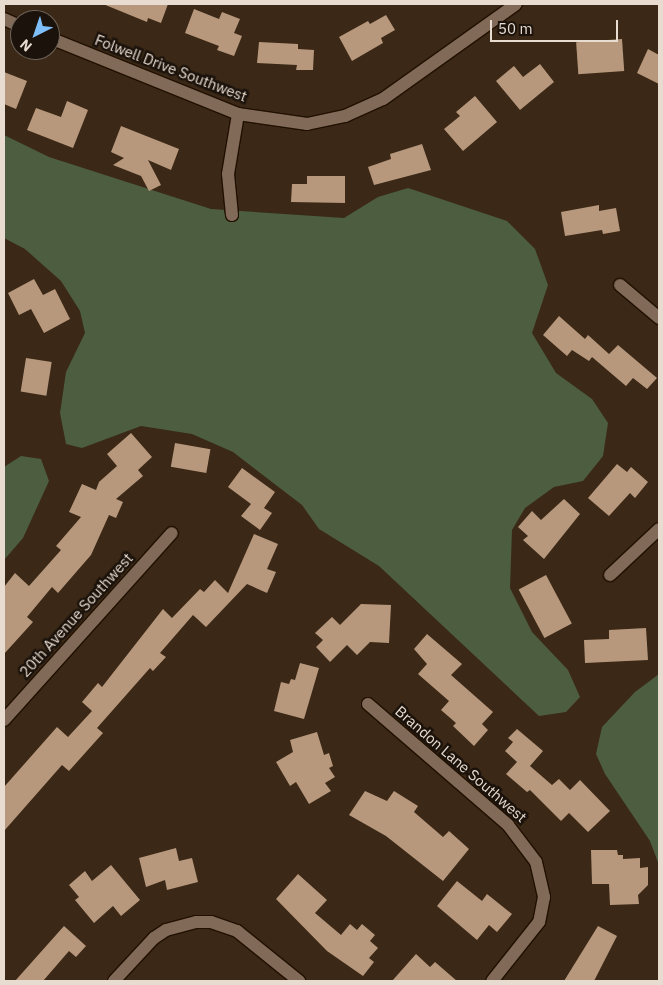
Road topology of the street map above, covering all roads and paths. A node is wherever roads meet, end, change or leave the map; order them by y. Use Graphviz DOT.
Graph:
graph roads {
  1 [pos="516,4"];
  2 [pos="60,42"];
  3 [pos="238,114"];
  4 [pos="232,215"];
  5 [pos="620,285"];
  6 [pos="659,318"];
  7 [pos="659,529"];
  8 [pos="172,533"];
  9 [pos="610,575"];
  10 [pos="368,704"];
  11 [pos="4,720"];
  12 [pos="114,981"];
  13 [pos="299,981"];
  14 [pos="492,981"];
  1 -- 3 [label="street, Folwell Drive Southwest"];
  2 -- 3 [label="street, Folwell Drive Southwest"];
  3 -- 4 [label="street"];
  5 -- 6 [label="street"];
  7 -- 9 [label="street"];
  8 -- 11 [label="street, 20th Avenue Southwest"];
  10 -- 14 [label="street, Brandon Lane Southwest"];
  12 -- 13 [label="street"];
}
